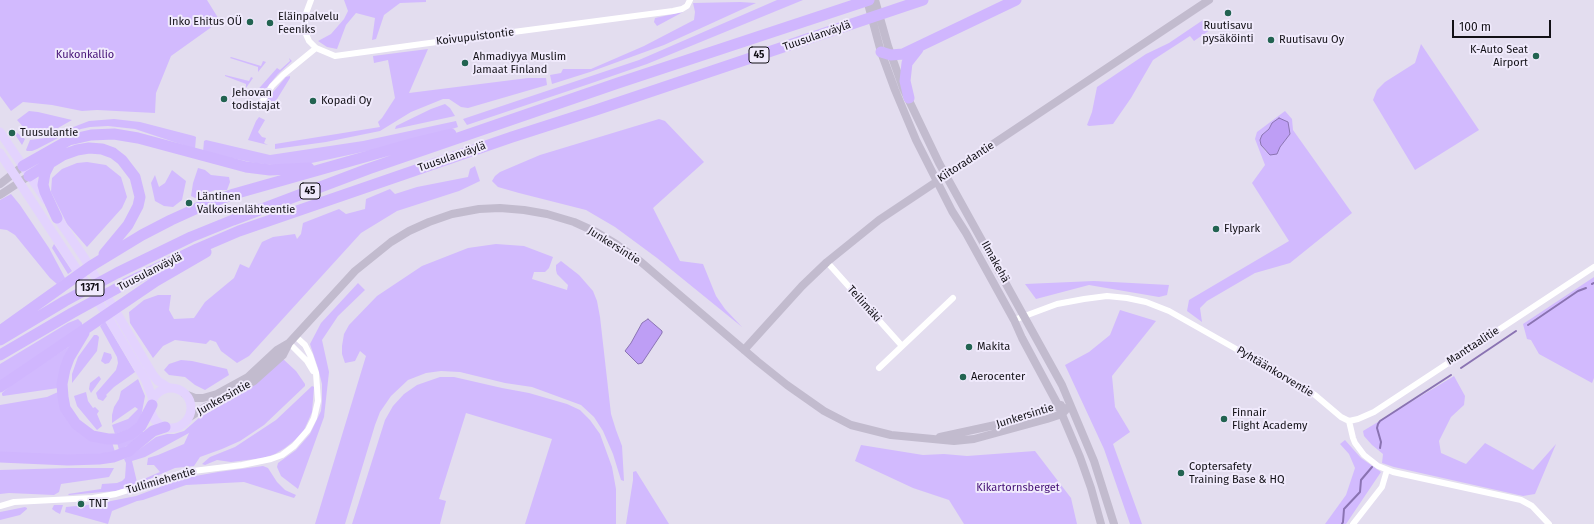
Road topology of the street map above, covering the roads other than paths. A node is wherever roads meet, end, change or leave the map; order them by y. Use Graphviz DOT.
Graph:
graph roads {
  1 [pos="311,0"];
  2 [pos="868,0"];
  3 [pos="875,0"];
  4 [pos="922,0"];
  5 [pos="1016,0"];
  6 [pos="1209,0"];
  7 [pos="688,3"];
  8 [pos="919,47"];
  9 [pos="316,48"];
  10 [pos="885,50"];
  11 [pos="909,98"];
  12 [pos="258,108"];
  13 [pos="508,121"];
  14 [pos="0,132"];
  15 [pos="0,153"];
  16 [pos="51,162"];
  17 [pos="334,166"];
  18 [pos="14,173"];
  19 [pos="24,175"];
  20 [pos="0,184"];
  21 [pos="0,195"];
  22 [pos="57,218"];
  23 [pos="239,231"];
  24 [pos="105,256"];
  25 [pos="827,262"];
  26 [pos="1594,267"];
  27 [pos="954,298"];
  28 [pos="1024,315"];
  29 [pos="1014,320"];
  30 [pos="88,327"];
  31 [pos="0,331"];
  32 [pos="295,336"];
  33 [pos="0,340"];
  34 [pos="289,343"];
  35 [pos="902,346"];
  36 [pos="744,350"];
  37 [pos="0,355"];
  38 [pos="880,368"];
  39 [pos="318,381"];
  40 [pos="0,387"];
  41 [pos="169,388"];
  42 [pos="185,394"];
  43 [pos="152,402"];
  44 [pos="1058,405"];
  45 [pos="1070,405"];
  46 [pos="1062,414"];
  47 [pos="190,417"];
  48 [pos="1349,421"];
  49 [pos="165,427"];
  50 [pos="934,439"];
  51 [pos="0,457"];
  52 [pos="1387,470"];
  53 [pos="0,506"];
  54 [pos="1101,524"];
  55 [pos="1114,524"];
  56 [pos="1353,524"];
  57 [pos="1550,524"];
  1 -- 9 [label="street"];
  2 -- 10 [label="main road, Ilmakehä"];
  2 -- 13 [label="highway, Tuusulanväylä / 45"];
  3 -- 10 [label="main road, Ilmakehä"];
  4 -- 23 [label="highway, Tuusulanväylä / 45"];
  5 -- 8 [label="highway"];
  6 -- 25 [label="main road, Kiitoradantie"];
  7 -- 9 [label="street, Koivupuistontie"];
  8 -- 10 [label="highway"];
  8 -- 11 [label="highway"];
  9 -- 12 [label="street"];
  10 -- 11 [label="main road, Ilmakehä"];
  10 -- 29 [label="main road, Ilmakehä"];
  11 -- 28 [label="main road, Ilmakehä"];
  13 -- 17 [label="highway"];
  13 -- 33 [label="highway, Tuusulanväylä / 45"];
  14 -- 19 [label="main road"];
  15 -- 18 [label="main road"];
  16 -- 19 [label="highway"];
  16 -- 22 [label="highway"];
  16 -- 24 [label="highway"];
  17 -- 19 [label="highway"];
  17 -- 24 [label="highway"];
  18 -- 19 [label="main road"];
  18 -- 20 [label="main road"];
  19 -- 21 [label="main road"];
  19 -- 22 [label="main road, 1371"];
  19 -- 43 [label="main road, 1371"];
  22 -- 41 [label="main road, 1371"];
  23 -- 30 [label="highway"];
  23 -- 37 [label="highway, Tuusulanväylä / 45"];
  24 -- 31 [label="highway"];
  25 -- 35 [label="street, Teilimäki"];
  25 -- 36 [label="main road, Kiitoradantie"];
  26 -- 48 [label="street, Manttaalitie"];
  27 -- 35 [label="street"];
  28 -- 29 [label="street, Pyhtäänkorventie"];
  28 -- 45 [label="main road, Ilmakehä"];
  28 -- 48 [label="street, Pyhtäänkorventie"];
  29 -- 44 [label="main road, Ilmakehä"];
  30 -- 40 [label="highway"];
  30 -- 43 [label="highway"];
  32 -- 34 [label="main road, Junkersintie"];
  32 -- 36 [label="main road, Junkersintie"];
  32 -- 39 [label="street, Tullimiehentie"];
  34 -- 39 [label="street"];
  34 -- 42 [label="main road, Junkersintie"];
  34 -- 47 [label="main road, Junkersintie"];
  35 -- 38 [label="street"];
  36 -- 50 [label="main road, Junkersintie"];
  39 -- 53 [label="street, Tullimiehentie"];
  41 -- 42 [label="main road"];
  41 -- 43 [label="main road"];
  42 -- 47 [label="main road"];
  43 -- 49 [label="main road"];
  44 -- 45 [label="main road, Junkersintie"];
  44 -- 46 [label="main road, Ilmakehä"];
  44 -- 50 [label="main road, Junkersintie"];
  45 -- 46 [label="main road, Junkersintie"];
  45 -- 55 [label="main road, Ilmakehä"];
  46 -- 50 [label="main road, Junkersintie"];
  46 -- 54 [label="main road, Ilmakehä"];
  47 -- 49 [label="main road"];
  48 -- 52 [label="street"];
  49 -- 51 [label="highway"];
  52 -- 56 [label="street"];
  52 -- 57 [label="street"];
}
